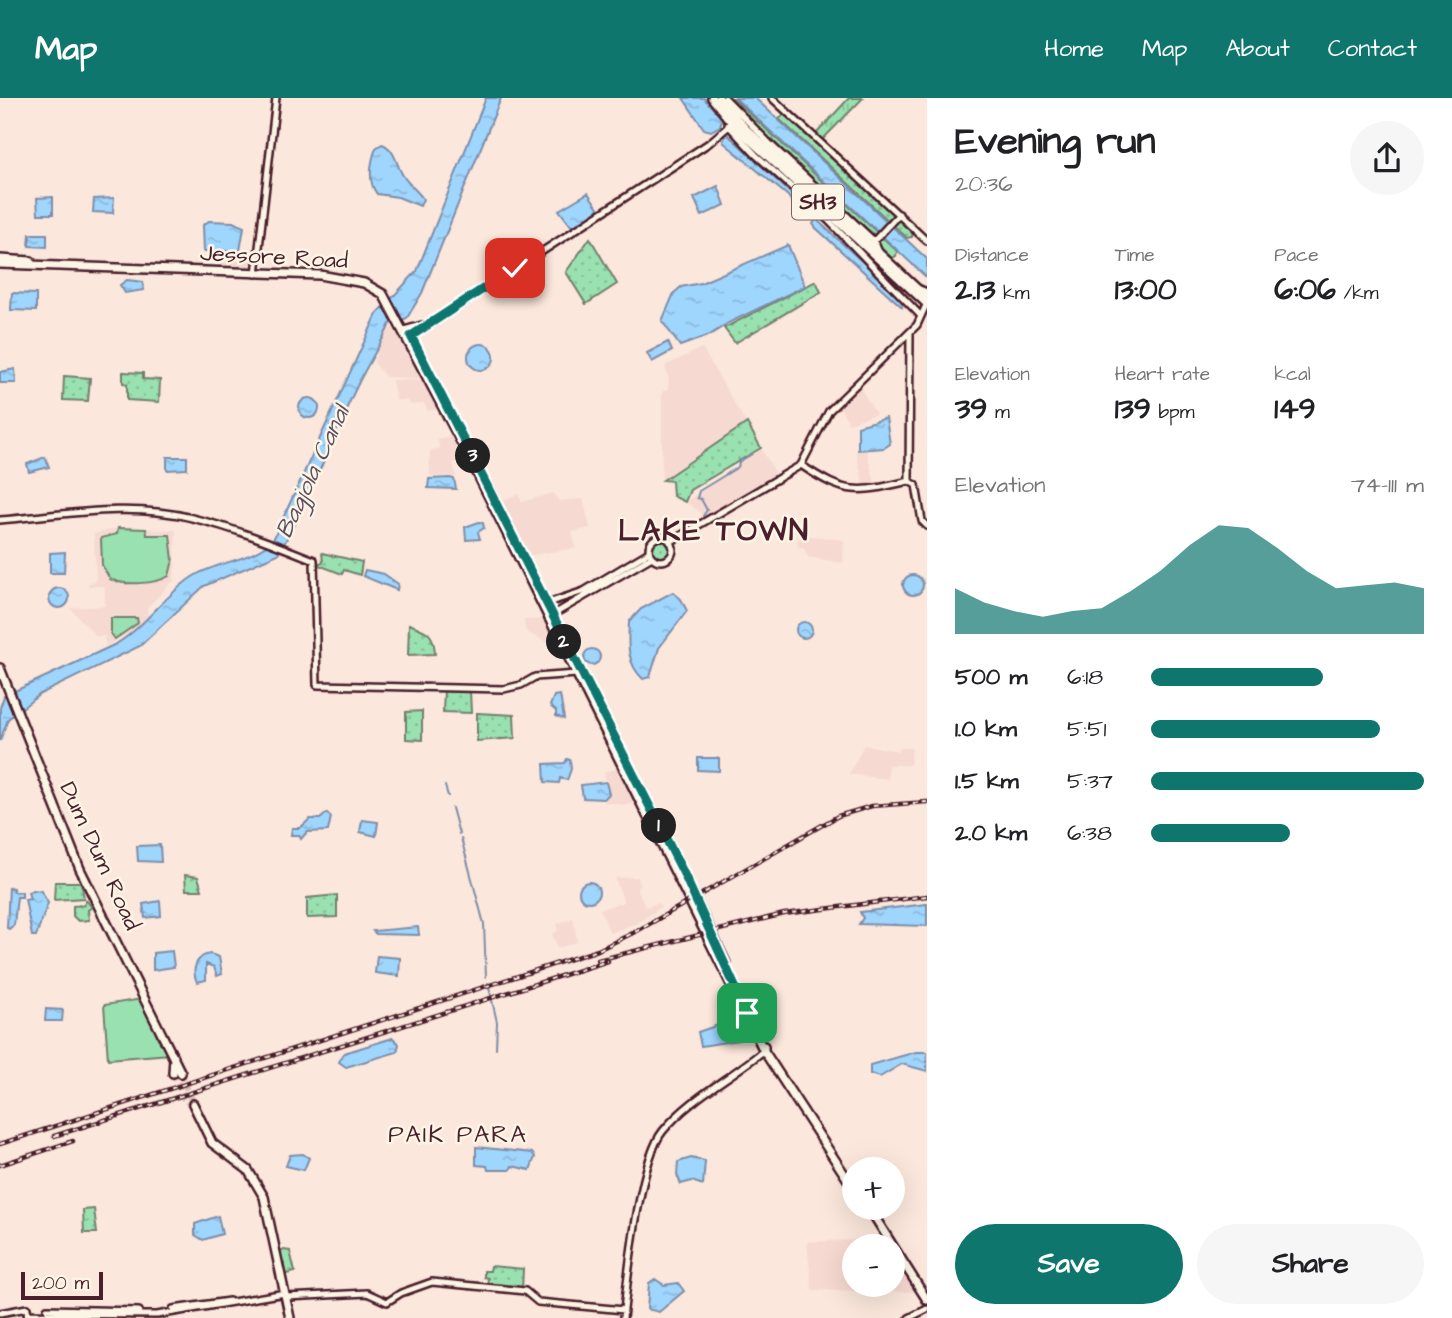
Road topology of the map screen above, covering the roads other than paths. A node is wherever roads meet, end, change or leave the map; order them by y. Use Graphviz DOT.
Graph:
graph roads {
  1 [pos="276,98"];
  2 [pos="712,98"];
  3 [pos="773,99"];
  4 [pos="723,100"];
  5 [pos="734,107"];
  6 [pos="728,122"];
  7 [pos="781,161"];
  8 [pos="898,216"];
  9 [pos="828,220"];
  10 [pos="839,221"];
  11 [pos="875,239"];
  12 [pos="927,241"];
  13 [pos="879,252"];
  14 [pos="0,262"];
  15 [pos="256,272"];
  16 [pos="927,300"];
  17 [pos="920,315"];
  18 [pos="927,320"];
  19 [pos="425,325"];
  20 [pos="917,325"];
  21 [pos="406,329"];
  22 [pos="911,332"];
  23 [pos="410,337"];
  24 [pos="801,465"];
  25 [pos="909,481"];
  26 [pos="0,520"];
  27 [pos="927,526"];
  28 [pos="670,542"];
  29 [pos="650,555"];
  30 [pos="544,604"];
  31 [pos="550,616"];
  32 [pos="0,668"];
  33 [pos="579,674"];
  34 [pos="673,860"];
  35 [pos="762,1050"];
  36 [pos="177,1073"];
  37 [pos="192,1105"];
  38 [pos="842,1166"];
  39 [pos="842,1171"];
  40 [pos="876,1220"];
  41 [pos="905,1270"];
  42 [pos="285,1293"];
  43 [pos="927,1300"];
  44 [pos="927,1307"];
  45 [pos="624,1310"];
  46 [pos="0,1313"];
  47 [pos="27,1314"];
  48 [pos="289,1318"];
  49 [pos="623,1318"];
  50 [pos="909,1318"];
  1 -- 15 [label="street"];
  2 -- 6 [label="main road, SH3"];
  3 -- 8 [label="street"];
  4 -- 5 [label="main road"];
  4 -- 7 [label="main road, SH3"];
  5 -- 7 [label="street"];
  6 -- 7 [label="main road, SH3"];
  6 -- 9 [label="street"];
  6 -- 19 [label="street"];
  7 -- 10 [label="main road, SH3"];
  7 -- 11 [label="street"];
  7 -- 13 [label="main road, SH3"];
  8 -- 11 [label="street"];
  8 -- 12 [label="street"];
  9 -- 10 [label="main road"];
  9 -- 17 [label="street"];
  10 -- 16 [label="main road, SH3"];
  11 -- 13 [label="street"];
  13 -- 16 [label="main road, SH3"];
  14 -- 15 [label="main road, Jessore Road"];
  15 -- 21 [label="main road, Jessore Road"];
  16 -- 17 [label="street"];
  17 -- 20 [label="street"];
  18 -- 20 [label="street"];
  19 -- 21 [label="street"];
  19 -- 23 [label="street"];
  20 -- 22 [label="street"];
  21 -- 23 [label="main road, Jessore Road"];
  22 -- 24 [label="street"];
  22 -- 25 [label="street"];
  23 -- 30 [label="main road, Jessore Road"];
  24 -- 25 [label="street"];
  24 -- 28 [label="street"];
  25 -- 27 [label="street"];
  26 -- 33 [label="street"];
  28 -- 29 [label="street"];
  28 -- 29 [label="street"];
  29 -- 30 [label="street"];
  29 -- 31 [label="street"];
  30 -- 31 [label="main road"];
  31 -- 33 [label="main road"];
  32 -- 36 [label="main road, Dum Dum Road"];
  33 -- 34 [label="main road"];
  34 -- 35 [label="main road"];
  34 -- 35 [label="main road"];
  35 -- 38 [label="main road"];
  35 -- 39 [label="main road"];
  35 -- 45 [label="street"];
  37 -- 42 [label="main road"];
  40 -- 43 [label="main road"];
  41 -- 44 [label="main road"];
  42 -- 45 [label="street"];
  42 -- 47 [label="street"];
  42 -- 48 [label="main road"];
  44 -- 50 [label="street"];
  45 -- 49 [label="street"];
  46 -- 47 [label="street"];
}
